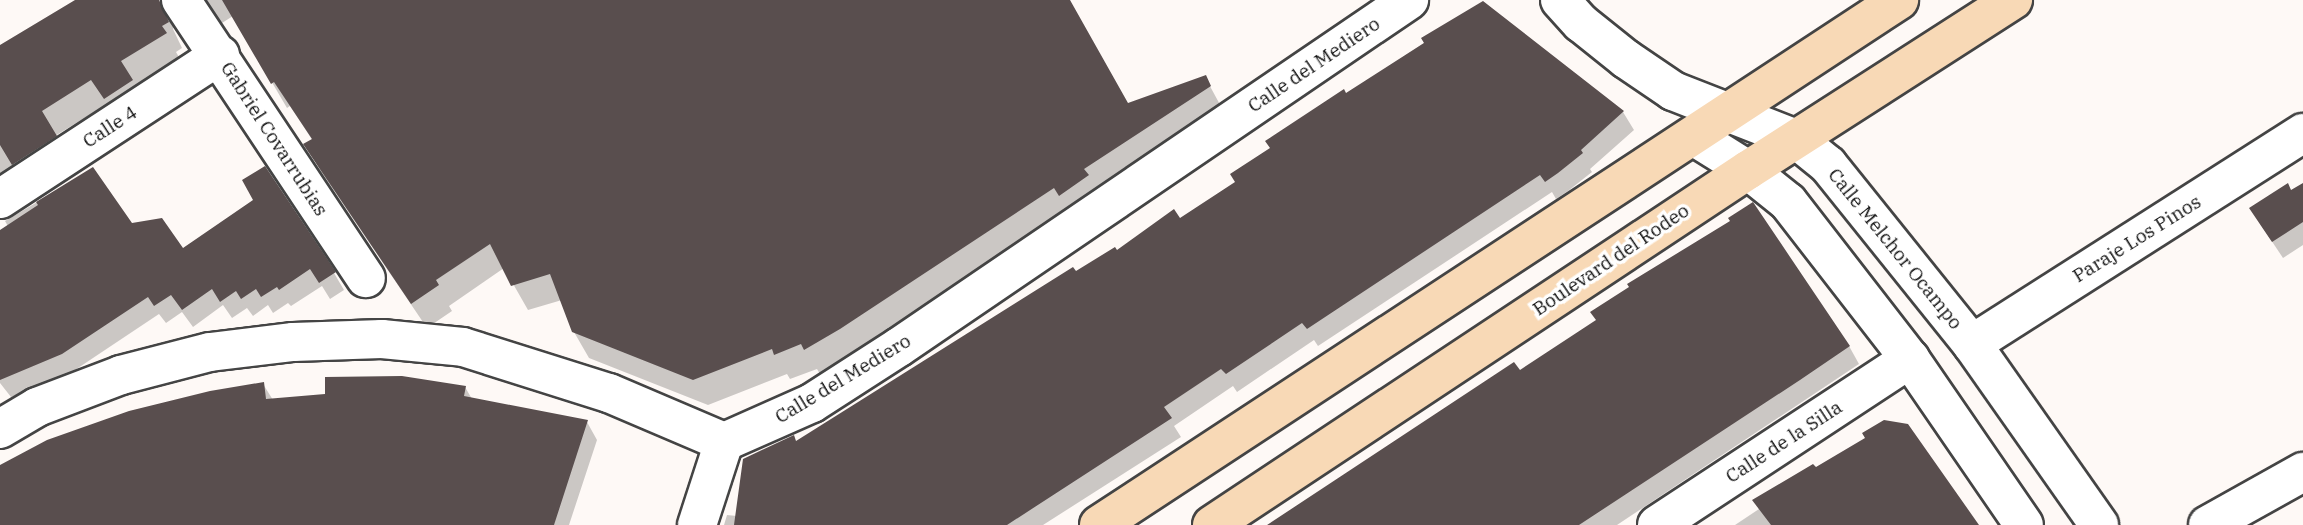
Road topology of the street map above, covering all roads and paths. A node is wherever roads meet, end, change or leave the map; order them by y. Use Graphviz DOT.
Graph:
graph roads {
  1 [pos="181,0"];
  2 [pos="1409,0"];
  3 [pos="1560,0"];
  4 [pos="1899,0"];
  5 [pos="2013,0"];
  6 [pos="220,55"];
  7 [pos="1730,111"];
  8 [pos="2303,133"];
  9 [pos="1695,137"];
  10 [pos="1796,139"];
  11 [pos="1748,170"];
  12 [pos="0,199"];
  13 [pos="366,278"];
  14 [pos="1972,344"];
  15 [pos="1910,359"];
  16 [pos="0,429"];
  17 [pos="724,442"];
  18 [pos="2303,472"];
  19 [pos="697,525"];
  20 [pos="1099,525"];
  21 [pos="1212,525"];
  22 [pos="1657,525"];
  23 [pos="2024,525"];
  24 [pos="2099,525"];
  25 [pos="2207,525"];
  1 -- 6 [label="street, Gabriel Covarrubias"];
  2 -- 17 [label="street, Calle del Mediero"];
  3 -- 7 [label="street, Calle Melchor Ocampo"];
  4 -- 7 [label="street"];
  5 -- 10 [label="street, Boulevard del Rodeo"];
  6 -- 12 [label="street, Calle 4"];
  6 -- 13 [label="street, Gabriel Covarrubias"];
  7 -- 9 [label="street"];
  7 -- 10 [label="street, Calle Melchor Ocampo"];
  8 -- 14 [label="street, Paraje Los Pinos"];
  9 -- 11 [label="street"];
  9 -- 20 [label="street"];
  10 -- 11 [label="street, Boulevard del Rodeo"];
  10 -- 14 [label="street, Calle Melchor Ocampo"];
  11 -- 15 [label="street"];
  11 -- 21 [label="street, Boulevard del Rodeo"];
  14 -- 24 [label="street, Calle Melchor Ocampo"];
  15 -- 22 [label="street, Calle de la Silla"];
  15 -- 23 [label="street"];
  16 -- 17 [label="street"];
  17 -- 19 [label="street"];
  18 -- 25 [label="street"];
}
